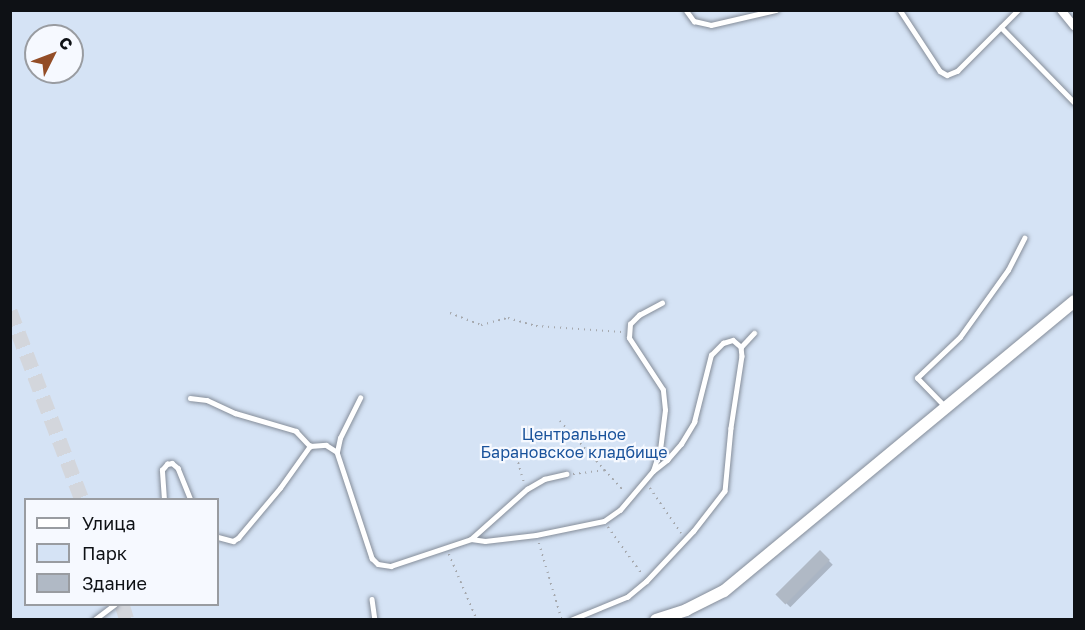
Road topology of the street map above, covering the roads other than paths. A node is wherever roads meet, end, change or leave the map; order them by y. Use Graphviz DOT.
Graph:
graph roads {
  1 [pos="686,10"];
  2 [pos="776,10"];
  3 [pos="900,10"];
  4 [pos="1018,10"];
  5 [pos="1061,10"];
  6 [pos="1074,26"];
  7 [pos="1001,27"];
  8 [pos="1074,102"];
  9 [pos="1024,238"];
  10 [pos="1074,301"];
  11 [pos="662,303"];
  12 [pos="754,333"];
  13 [pos="741,347"];
  14 [pos="190,398"];
  15 [pos="360,398"];
  16 [pos="946,409"];
  17 [pos="310,446"];
  18 [pos="337,452"];
  19 [pos="653,471"];
  20 [pos="566,474"];
  21 [pos="164,498"];
  22 [pos="190,498"];
  23 [pos="219,537"];
  24 [pos="471,539"];
  25 [pos="372,599"];
  26 [pos="112,606"];
  27 [pos="94,620"];
  28 [pos="375,620"];
  29 [pos="572,620"];
  30 [pos="656,620"];
  1 -- 2 [label="lane"];
  3 -- 7 [label="lane"];
  4 -- 7 [label="lane"];
  5 -- 6 [label="street"];
  7 -- 8 [label="lane"];
  9 -- 16 [label="lane"];
  10 -- 16 [label="street"];
  11 -- 19 [label="lane"];
  12 -- 13 [label="lane"];
  13 -- 19 [label="lane"];
  13 -- 29 [label="lane"];
  14 -- 17 [label="lane"];
  15 -- 18 [label="lane"];
  16 -- 30 [label="street"];
  17 -- 18 [label="lane"];
  17 -- 23 [label="lane"];
  18 -- 24 [label="lane"];
  19 -- 24 [label="lane"];
  20 -- 24 [label="lane"];
  21 -- 22 [label="lane"];
  25 -- 28 [label="lane"];
  26 -- 27 [label="lane"];
}
